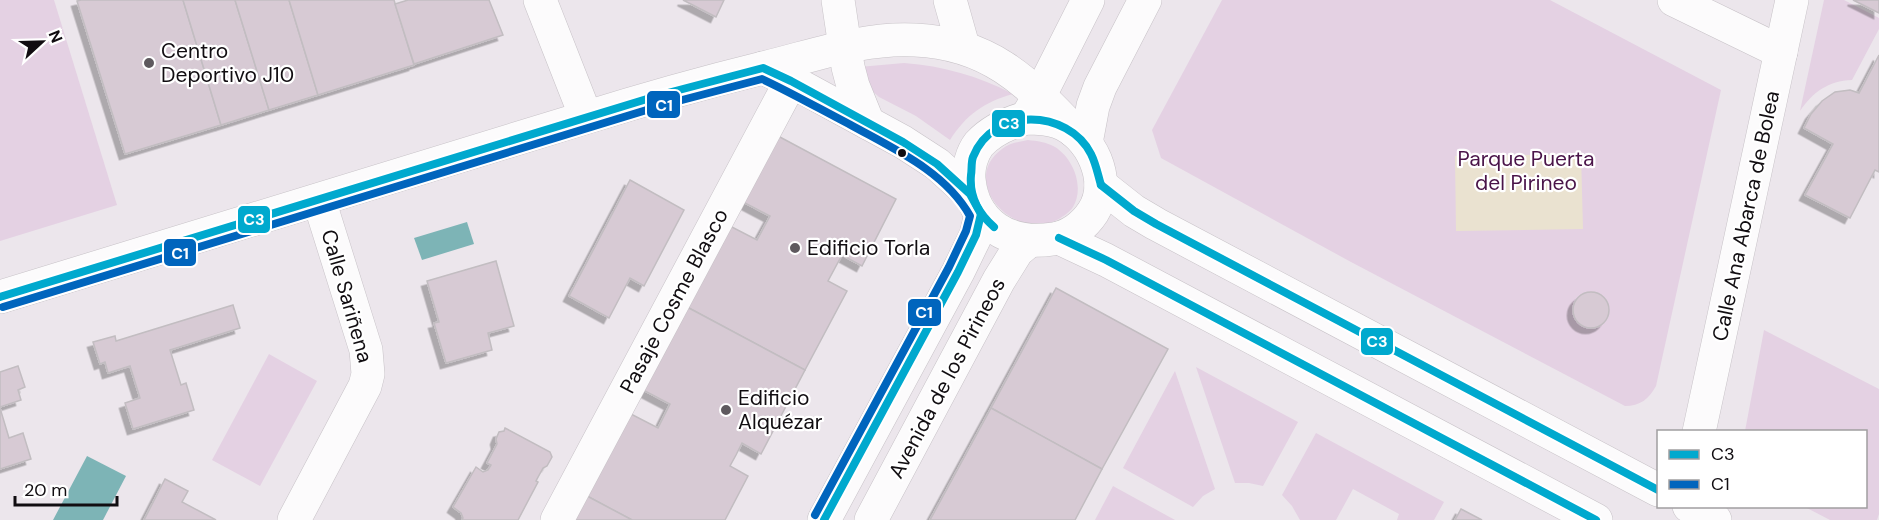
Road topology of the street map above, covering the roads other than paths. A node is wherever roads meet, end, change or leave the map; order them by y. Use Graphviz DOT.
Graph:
graph roads {
  1 [pos="540,0"];
  2 [pos="838,0"];
  3 [pos="950,0"];
  4 [pos="1088,0"];
  5 [pos="1145,0"];
  6 [pos="1674,0"];
  7 [pos="1792,0"];
  8 [pos="963,46"];
  9 [pos="845,47"];
  10 [pos="1781,52"];
  11 [pos="777,75"];
  12 [pos="1033,107"];
  13 [pos="586,117"];
  14 [pos="868,123"];
  15 [pos="1080,137"];
  16 [pos="1101,184"];
  17 [pos="318,200"];
  18 [pos="976,204"];
  19 [pos="1044,240"];
  20 [pos="0,297"];
  21 [pos="1699,430"];
  22 [pos="1657,489"];
  23 [pos="1691,508"];
  24 [pos="294,520"];
  25 [pos="557,520"];
  26 [pos="824,520"];
  27 [pos="871,520"];
  28 [pos="1596,520"];
  29 [pos="1715,520"];
  1 -- 13 [label="main road"];
  2 -- 9 [label="main road"];
  3 -- 8 [label="main road"];
  4 -- 12 [label="main road"];
  5 -- 15 [label="main road"];
  6 -- 10 [label="main road"];
  7 -- 10 [label="main road, Calle Ana Abarca de Bolea"];
  8 -- 9 [label="main road"];
  8 -- 12 [label="main road"];
  9 -- 11 [label="main road"];
  9 -- 14 [label="main road"];
  10 -- 21 [label="main road, Calle Ana Abarca de Bolea"];
  11 -- 13 [label="main road"];
  11 -- 14 [label="main road"];
  11 -- 25 [label="main road, Pasaje Cosme Blasco"];
  12 -- 15 [label="main road"];
  12 -- 18 [label="main road"];
  13 -- 17 [label="main road"];
  14 -- 18 [label="main road"];
  15 -- 16 [label="main road"];
  16 -- 19 [label="main road"];
  16 -- 22 [label="main road"];
  17 -- 20 [label="main road"];
  17 -- 24 [label="main road, Calle Sariñena"];
  18 -- 19 [label="main road"];
  18 -- 26 [label="main road, Avenida de los Pirineos"];
  19 -- 27 [label="main road, Avenida de los Pirineos"];
  19 -- 28 [label="main road"];
  23 -- 29 [label="main road"];
}
